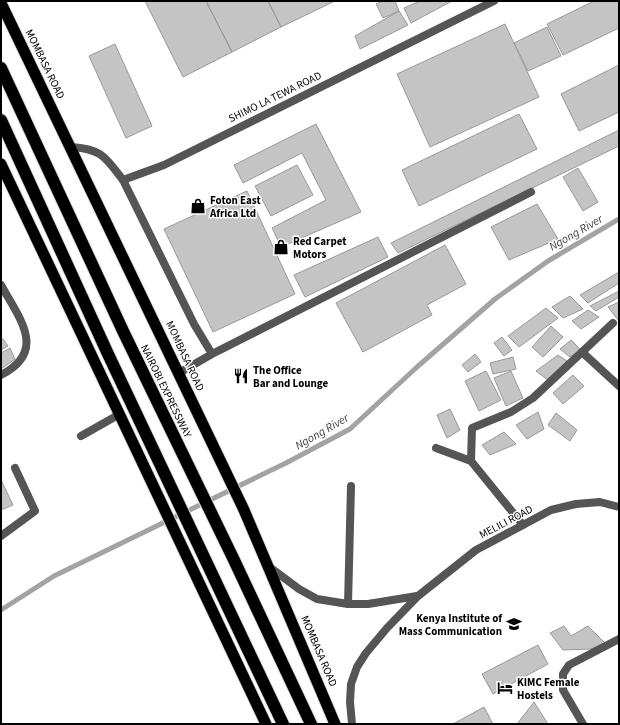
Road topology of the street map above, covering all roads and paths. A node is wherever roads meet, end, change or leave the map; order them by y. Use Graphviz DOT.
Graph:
graph roads {
  1 [pos="494,1"];
  2 [pos="1,3"];
  3 [pos="1,68"];
  4 [pos="1,120"];
  5 [pos="71,147"];
  6 [pos="1,164"];
  7 [pos="123,180"];
  8 [pos="531,192"];
  9 [pos="1,285"];
  10 [pos="613,323"];
  11 [pos="582,352"];
  12 [pos="212,354"];
  13 [pos="179,373"];
  14 [pos="1,375"];
  15 [pos="619,386"];
  16 [pos="120,414"];
  17 [pos="81,436"];
  18 [pos="436,448"];
  19 [pos="471,461"];
  20 [pos="15,468"];
  21 [pos="350,486"];
  22 [pos="619,507"];
  23 [pos="522,525"];
  24 [pos="1,536"];
  25 [pos="267,565"];
  26 [pos="418,596"];
  27 [pos="348,604"];
  28 [pos="619,639"];
  29 [pos="266,724"];
  30 [pos="283,724"];
  31 [pos="311,724"];
  32 [pos="335,724"];
  33 [pos="352,724"];
  34 [pos="583,724"];
  1 -- 7 [label="street, SHIMO LA TEWA ROAD"];
  2 -- 5 [label="highway, MOMBASA ROAD"];
  3 -- 31 [label="highway, NAIROBI EXPRESSWAY"];
  4 -- 30 [label="highway"];
  5 -- 7 [label="street"];
  5 -- 13 [label="highway, MOMBASA ROAD"];
  6 -- 16 [label="highway"];
  7 -- 12 [label="street"];
  8 -- 12 [label="street"];
  9 -- 14 [label="street"];
  10 -- 11 [label="street"];
  11 -- 15 [label="street"];
  11 -- 19 [label="street"];
  12 -- 13 [label="street"];
  13 -- 25 [label="highway, MOMBASA ROAD"];
  16 -- 17 [label="street"];
  16 -- 29 [label="highway"];
  18 -- 19 [label="street"];
  19 -- 23 [label="street"];
  20 -- 24 [label="street"];
  21 -- 27 [label="street"];
  22 -- 23 [label="street, MELILI ROAD"];
  23 -- 26 [label="street, MELILI ROAD"];
  25 -- 27 [label="street, MELILI ROAD"];
  25 -- 32 [label="highway, MOMBASA ROAD"];
  26 -- 27 [label="street, MELILI ROAD"];
  26 -- 33 [label="street, MELILI ROAD"];
  28 -- 34 [label="street"];
}
